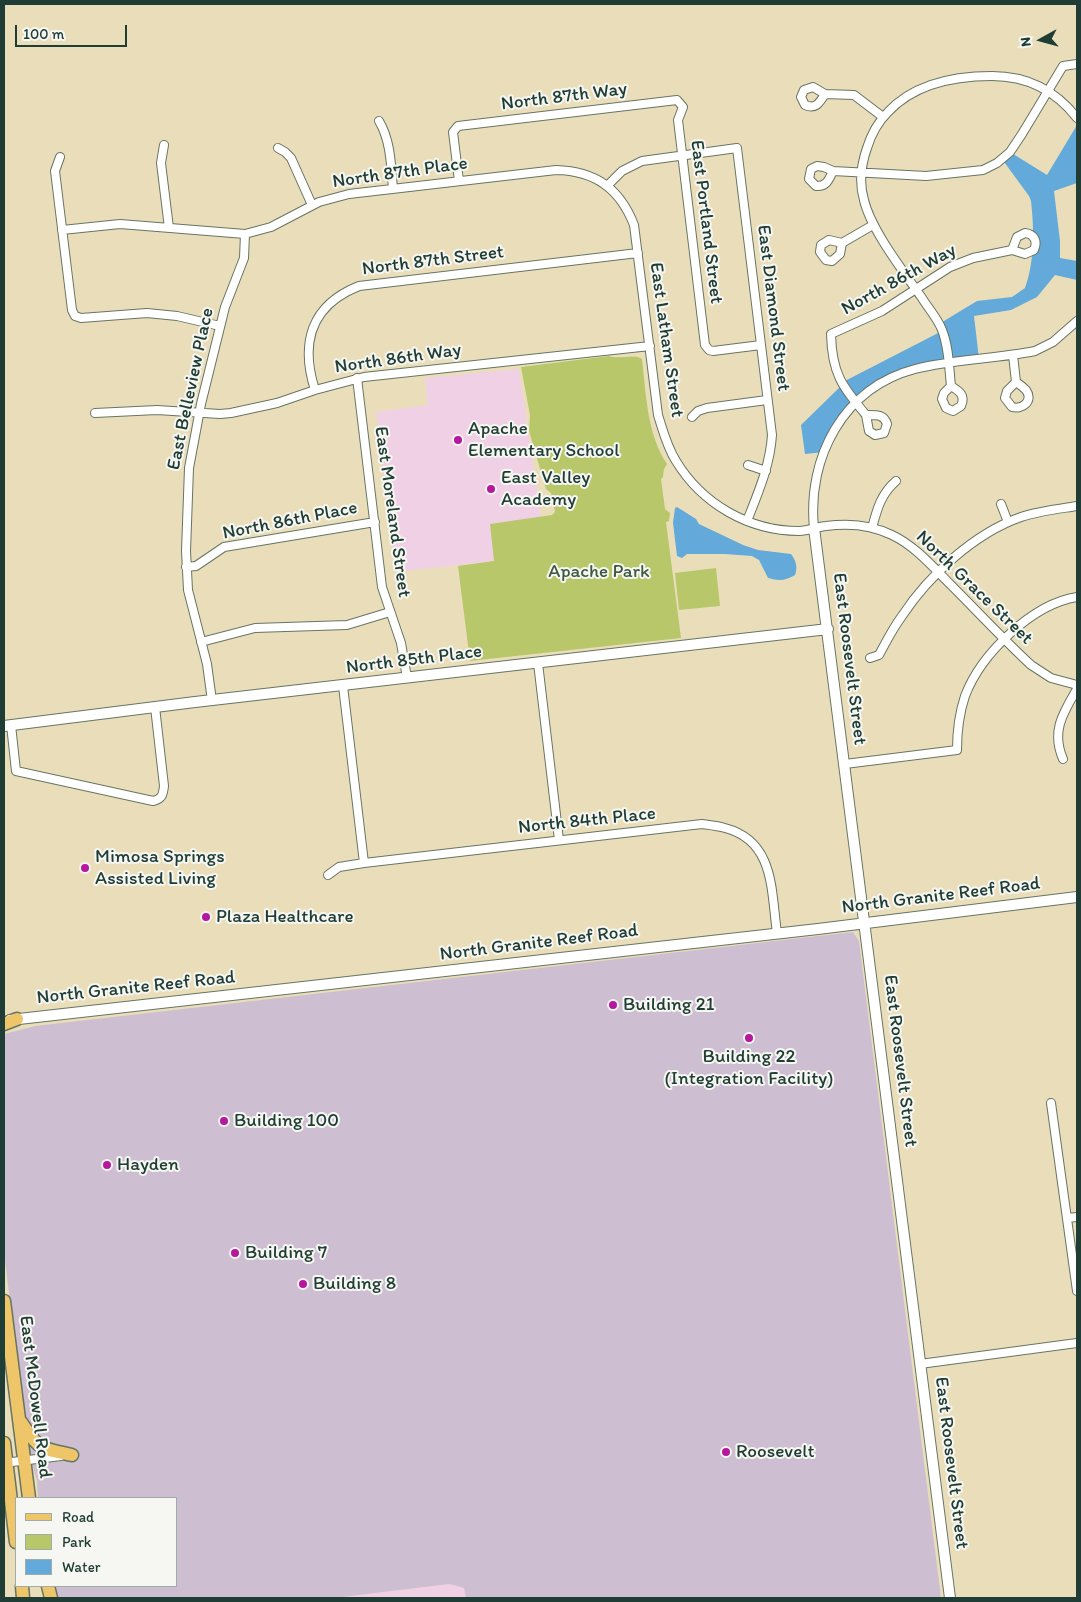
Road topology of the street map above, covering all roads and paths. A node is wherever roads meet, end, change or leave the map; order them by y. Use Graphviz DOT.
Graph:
graph roads {
  1 [pos="1077,64"];
  2 [pos="1048,91"];
  3 [pos="825,94"];
  4 [pos="677,100"];
  5 [pos="883,117"];
  6 [pos="1077,118"];
  7 [pos="379,121"];
  8 [pos="164,145"];
  9 [pos="278,148"];
  10 [pos="682,155"];
  11 [pos="60,157"];
  12 [pos="833,171"];
  13 [pos="862,171"];
  14 [pos="459,181"];
  15 [pos="608,185"];
  16 [pos="393,188"];
  17 [pos="312,206"];
  18 [pos="874,225"];
  19 [pos="169,228"];
  20 [pos="62,230"];
  21 [pos="245,234"];
  22 [pos="842,243"];
  23 [pos="1012,250"];
  24 [pos="638,253"];
  25 [pos="916,289"];
  26 [pos="220,326"];
  27 [pos="1076,327"];
  28 [pos="761,345"];
  29 [pos="650,346"];
  30 [pos="1013,355"];
  31 [pos="949,363"];
  32 [pos="357,378"];
  33 [pos="1016,382"];
  34 [pos="951,386"];
  35 [pos="315,390"];
  36 [pos="768,400"];
  37 [pos="856,402"];
  38 [pos="199,412"];
  39 [pos="95,413"];
  40 [pos="866,415"];
  41 [pos="692,417"];
  42 [pos="748,465"];
  43 [pos="766,471"];
  44 [pos="896,481"];
  45 [pos="1000,504"];
  46 [pos="1077,506"];
  47 [pos="747,521"];
  48 [pos="375,522"];
  49 [pos="1008,522"];
  50 [pos="814,528"];
  51 [pos="872,528"];
  52 [pos="186,567"];
  53 [pos="939,573"];
  54 [pos="1077,597"];
  55 [pos="390,612"];
  56 [pos="828,629"];
  57 [pos="1005,640"];
  58 [pos="201,642"];
  59 [pos="870,658"];
  60 [pos="538,663"];
  61 [pos="406,678"];
  62 [pos="1077,685"];
  63 [pos="343,686"];
  64 [pos="1077,689"];
  65 [pos="212,701"];
  66 [pos="155,707"];
  67 [pos="7,726"];
  68 [pos="1063,759"];
  69 [pos="845,764"];
  70 [pos="559,840"];
  71 [pos="364,863"];
  72 [pos="328,875"];
  73 [pos="1077,897"];
  74 [pos="865,922"];
  75 [pos="777,933"];
  76 [pos="17,1019"];
  77 [pos="4,1022"];
  78 [pos="1052,1103"];
  79 [pos="1077,1217"];
  80 [pos="1067,1218"];
  81 [pos="1077,1291"];
  82 [pos="4,1301"];
  83 [pos="1077,1343"];
  84 [pos="920,1364"];
  85 [pos="19,1418"];
  86 [pos="4,1444"];
  87 [pos="72,1455"];
  88 [pos="24,1460"];
  89 [pos="5,1463"];
  90 [pos="29,1497"];
  91 [pos="15,1535"];
  92 [pos="950,1598"];
  1 -- 2 [label="street"];
  2 -- 5 [label="street"];
  2 -- 6 [label="street"];
  2 -- 13 [label="street"];
  3 -- 5 [label="street"];
  4 -- 10 [label="street, East Portland Street"];
  4 -- 14 [label="street, North 87th Way"];
  5 -- 13 [label="street"];
  7 -- 16 [label="street"];
  8 -- 19 [label="street"];
  9 -- 17 [label="street"];
  10 -- 15 [label="street"];
  10 -- 28 [label="street, East Portland Street"];
  10 -- 28 [label="street, East Diamond Street"];
  11 -- 20 [label="street"];
  12 -- 13 [label="street"];
  13 -- 18 [label="street"];
  14 -- 15 [label="street, North 87th Place"];
  14 -- 16 [label="street, North 87th Place"];
  15 -- 24 [label="street, East Latham Street"];
  16 -- 17 [label="street, North 87th Place"];
  17 -- 21 [label="street, North 87th Place"];
  18 -- 22 [label="street"];
  18 -- 25 [label="street"];
  19 -- 20 [label="street, North 87th Place"];
  19 -- 21 [label="street, North 87th Place"];
  20 -- 26 [label="street"];
  21 -- 26 [label="street, East Belleview Place"];
  23 -- 25 [label="street, North 86th Way"];
  24 -- 29 [label="street, East Latham Street"];
  24 -- 35 [label="street, North 87th Street"];
  25 -- 31 [label="street"];
  25 -- 37 [label="street, North 86th Way"];
  26 -- 38 [label="street, East Belleview Place"];
  27 -- 30 [label="street"];
  28 -- 36 [label="street, East Diamond Street"];
  29 -- 32 [label="street, North 86th Way"];
  29 -- 47 [label="street, East Latham Street"];
  30 -- 31 [label="street"];
  30 -- 33 [label="street"];
  31 -- 34 [label="street"];
  31 -- 37 [label="street"];
  32 -- 35 [label="street, North 86th Way"];
  32 -- 48 [label="street, East Moreland Street"];
  35 -- 38 [label="street, North 86th Way"];
  36 -- 41 [label="street"];
  36 -- 43 [label="street, East Diamond Street"];
  37 -- 40 [label="street"];
  37 -- 50 [label="street"];
  38 -- 39 [label="street, North 86th Way"];
  38 -- 52 [label="street, East Belleview Place"];
  42 -- 43 [label="street"];
  43 -- 47 [label="street, East Diamond Street"];
  44 -- 51 [label="street"];
  45 -- 49 [label="street"];
  46 -- 49 [label="street"];
  47 -- 50 [label="street, East Latham Street"];
  48 -- 52 [label="street, North 86th Place"];
  48 -- 55 [label="street, East Moreland Street"];
  49 -- 53 [label="street"];
  50 -- 51 [label="street, North Grace Street"];
  50 -- 56 [label="street, East Roosevelt Street"];
  51 -- 53 [label="street, North Grace Street"];
  52 -- 58 [label="street, East Belleview Place"];
  53 -- 57 [label="street, North Grace Street"];
  53 -- 59 [label="street"];
  54 -- 57 [label="street"];
  55 -- 58 [label="street"];
  55 -- 61 [label="street, East Moreland Street"];
  56 -- 60 [label="street, North 85th Place"];
  56 -- 69 [label="street, East Roosevelt Street"];
  57 -- 62 [label="street, North Grace Street"];
  57 -- 69 [label="street"];
  58 -- 65 [label="street, East Belleview Place"];
  60 -- 61 [label="street, North 85th Place"];
  60 -- 70 [label="street"];
  61 -- 63 [label="street, North 85th Place"];
  63 -- 65 [label="street, North 85th Place"];
  63 -- 71 [label="street"];
  64 -- 68 [label="street"];
  65 -- 66 [label="street, North 85th Place"];
  66 -- 67 [label="street, North 85th Place"];
  66 -- 67 [label="street"];
  69 -- 74 [label="street, East Roosevelt Street"];
  70 -- 71 [label="street, North 84th Place"];
  70 -- 75 [label="street, North 84th Place"];
  71 -- 72 [label="street, North 84th Place"];
  73 -- 74 [label="street, North Granite Reef Road"];
  74 -- 75 [label="street, North Granite Reef Road"];
  74 -- 84 [label="street, East Roosevelt Street"];
  75 -- 76 [label="street, North Granite Reef Road"];
  76 -- 77 [label="main road"];
  78 -- 80 [label="street"];
  79 -- 80 [label="street"];
  80 -- 81 [label="street"];
  82 -- 85 [label="main road, East McDowell Road"];
  83 -- 84 [label="street"];
  84 -- 92 [label="street, East Roosevelt Street"];
  85 -- 87 [label="main road"];
  85 -- 88 [label="main road, East McDowell Road"];
  86 -- 89 [label="main road, East McDowell Road"];
  87 -- 88 [label="street"];
  88 -- 89 [label="street"];
  88 -- 90 [label="main road, East McDowell Road"];
  89 -- 91 [label="main road, East McDowell Road"];
}
